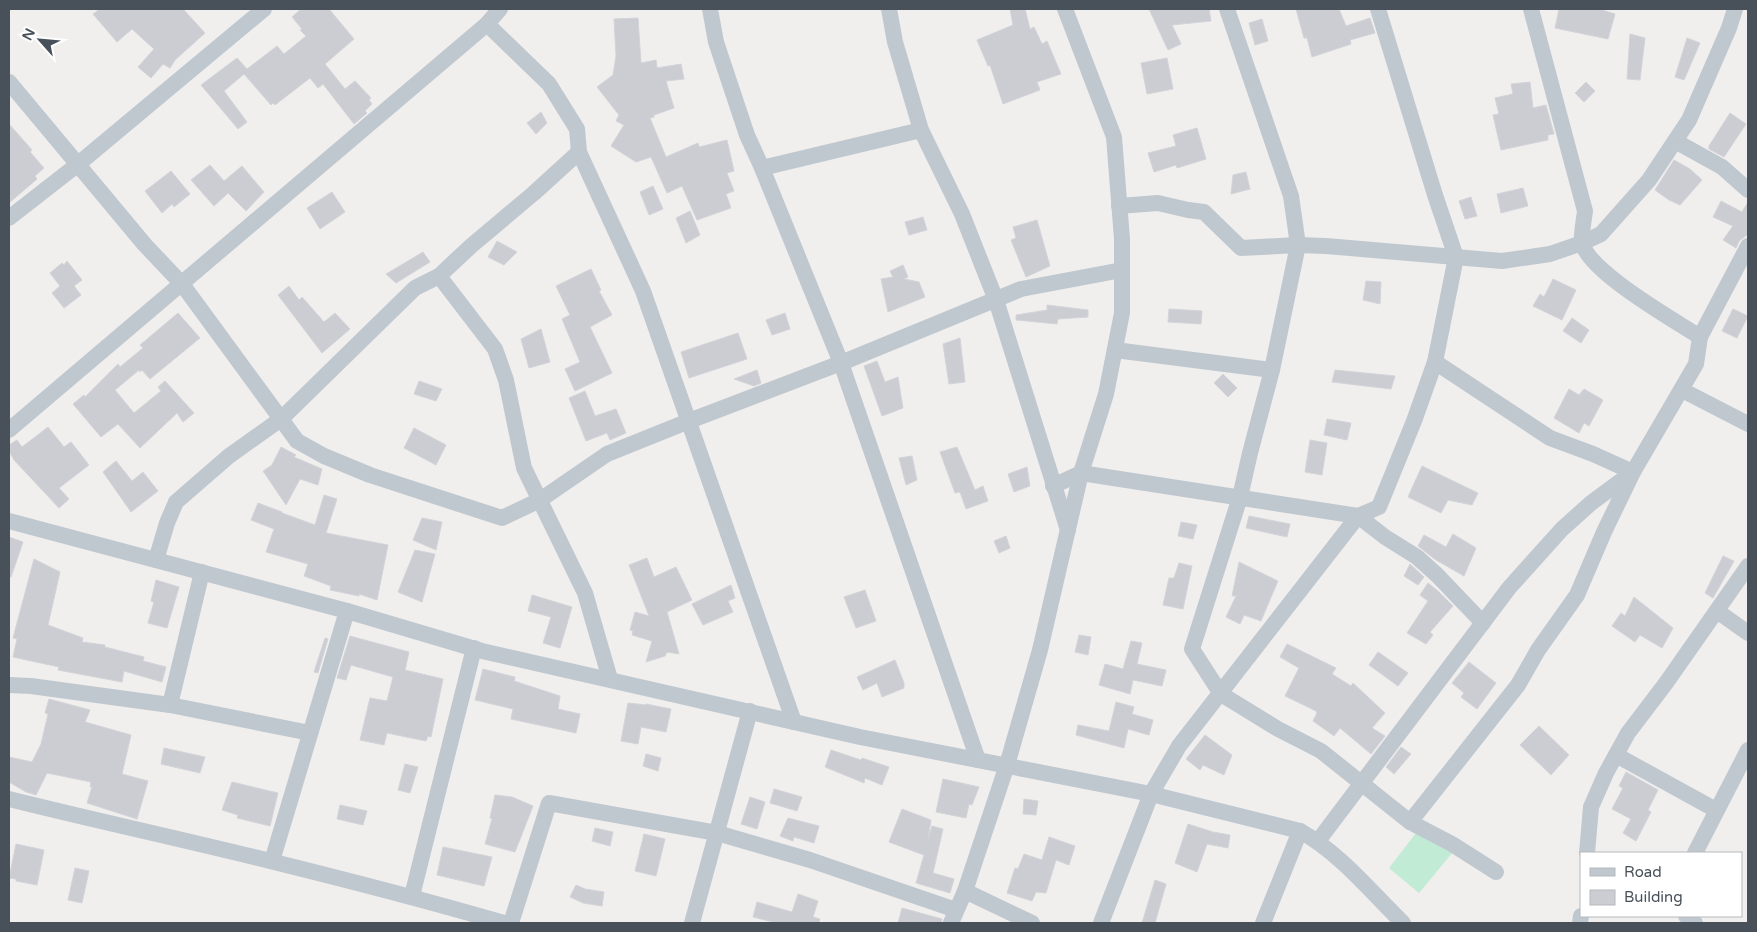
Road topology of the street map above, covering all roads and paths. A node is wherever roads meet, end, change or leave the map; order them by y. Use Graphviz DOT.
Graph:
graph roads {
  1 [pos="264,9"];
  2 [pos="500,9"];
  3 [pos="710,9"];
  4 [pos="889,9"];
  5 [pos="1065,9"];
  6 [pos="1227,9"];
  7 [pos="1378,9"];
  8 [pos="1530,9"];
  9 [pos="1735,9"];
  10 [pos="487,24"];
  11 [pos="9,82"];
  12 [pos="921,130"];
  13 [pos="1675,141"];
  14 [pos="579,152"];
  15 [pos="77,165"];
  16 [pos="762,168"];
  17 [pos="1748,190"];
  18 [pos="1119,206"];
  19 [pos="9,218"];
  20 [pos="1582,243"];
  21 [pos="1298,245"];
  22 [pos="1748,246"];
  23 [pos="1456,257"];
  24 [pos="1122,270"];
  25 [pos="439,276"];
  26 [pos="182,284"];
  27 [pos="996,300"];
  28 [pos="1700,337"];
  29 [pos="1115,350"];
  30 [pos="1435,362"];
  31 [pos="841,363"];
  32 [pos="1272,370"];
  33 [pos="1682,390"];
  34 [pos="281,419"];
  35 [pos="689,420"];
  36 [pos="1748,424"];
  37 [pos="9,430"];
  38 [pos="1633,472"];
  39 [pos="1081,473"];
  40 [pos="1053,486"];
  41 [pos="1240,497"];
  42 [pos="540,500"];
  43 [pos="1358,516"];
  44 [pos="9,521"];
  45 [pos="1068,530"];
  46 [pos="156,560"];
  47 [pos="1748,566"];
  48 [pos="202,572"];
  49 [pos="347,611"];
  50 [pos="1716,611"];
  51 [pos="1483,623"];
  52 [pos="1748,633"];
  53 [pos="474,648"];
  54 [pos="610,679"];
  55 [pos="9,686"];
  56 [pos="1221,694"];
  57 [pos="170,705"];
  58 [pos="750,712"];
  59 [pos="794,722"];
  60 [pos="310,733"];
  61 [pos="1748,750"];
  62 [pos="1616,755"];
  63 [pos="978,760"];
  64 [pos="1007,766"];
  65 [pos="1362,784"];
  66 [pos="1150,794"];
  67 [pos="9,799"];
  68 [pos="1716,810"];
  69 [pos="1410,822"];
  70 [pos="1300,831"];
  71 [pos="716,833"];
  72 [pos="1318,841"];
  73 [pos="1587,852"];
  74 [pos="1695,852"];
  75 [pos="272,861"];
  76 [pos="1496,872"];
  77 [pos="965,891"];
  78 [pos="412,896"];
  79 [pos="954,917"];
  80 [pos="504,923"];
  81 [pos="511,923"];
  82 [pos="692,923"];
  83 [pos="1032,923"];
  84 [pos="1100,923"];
  85 [pos="1263,923"];
  86 [pos="1404,923"];
  1 -- 15 [label="street"];
  2 -- 10 [label="street"];
  3 -- 16 [label="street"];
  4 -- 12 [label="street"];
  5 -- 18 [label="street"];
  6 -- 21 [label="street"];
  7 -- 23 [label="street"];
  8 -- 20 [label="street"];
  9 -- 13 [label="street"];
  10 -- 14 [label="street"];
  10 -- 26 [label="street"];
  11 -- 15 [label="street"];
  12 -- 16 [label="street"];
  12 -- 27 [label="street"];
  13 -- 17 [label="street"];
  13 -- 20 [label="street"];
  14 -- 25 [label="street"];
  14 -- 35 [label="street"];
  15 -- 19 [label="street"];
  15 -- 26 [label="street"];
  16 -- 31 [label="street"];
  18 -- 21 [label="street"];
  18 -- 24 [label="street"];
  20 -- 23 [label="street"];
  20 -- 28 [label="street"];
  21 -- 23 [label="street"];
  21 -- 32 [label="street"];
  22 -- 28 [label="street"];
  23 -- 30 [label="street"];
  24 -- 27 [label="street"];
  24 -- 29 [label="street"];
  25 -- 34 [label="street"];
  25 -- 42 [label="street"];
  26 -- 34 [label="street"];
  26 -- 37 [label="street"];
  27 -- 31 [label="street"];
  27 -- 40 [label="street"];
  28 -- 33 [label="street"];
  29 -- 32 [label="street"];
  29 -- 39 [label="street"];
  30 -- 38 [label="street"];
  30 -- 43 [label="street"];
  31 -- 35 [label="street"];
  31 -- 63 [label="street"];
  32 -- 41 [label="street"];
  33 -- 36 [label="street"];
  33 -- 38 [label="street"];
  34 -- 42 [label="street"];
  34 -- 46 [label="street"];
  35 -- 42 [label="street"];
  35 -- 59 [label="street"];
  38 -- 51 [label="street"];
  38 -- 69 [label="street"];
  39 -- 40 [label="street"];
  39 -- 41 [label="street"];
  39 -- 45 [label="street"];
  40 -- 45 [label="street"];
  41 -- 43 [label="street"];
  41 -- 56 [label="street"];
  42 -- 54 [label="street"];
  43 -- 51 [label="street"];
  43 -- 56 [label="street"];
  44 -- 46 [label="street"];
  45 -- 64 [label="street"];
  46 -- 48 [label="street"];
  47 -- 50 [label="street"];
  48 -- 49 [label="street"];
  48 -- 57 [label="street"];
  49 -- 53 [label="street"];
  49 -- 60 [label="street"];
  50 -- 52 [label="street"];
  50 -- 62 [label="street"];
  51 -- 65 [label="street"];
  53 -- 54 [label="street"];
  53 -- 78 [label="street"];
  54 -- 58 [label="street"];
  55 -- 57 [label="street"];
  56 -- 65 [label="street"];
  56 -- 66 [label="street"];
  57 -- 60 [label="street"];
  58 -- 59 [label="street"];
  58 -- 71 [label="street"];
  59 -- 63 [label="street"];
  60 -- 75 [label="street"];
  61 -- 68 [label="street"];
  62 -- 68 [label="street"];
  62 -- 73 [label="street"];
  63 -- 64 [label="street"];
  64 -- 66 [label="street"];
  64 -- 77 [label="street"];
  65 -- 69 [label="street"];
  65 -- 72 [label="street"];
  66 -- 70 [label="street"];
  66 -- 84 [label="street"];
  67 -- 75 [label="street"];
  68 -- 74 [label="street"];
  69 -- 76 [label="street"];
  70 -- 72 [label="street"];
  70 -- 85 [label="street"];
  71 -- 79 [label="street"];
  71 -- 81 [label="street"];
  71 -- 82 [label="street"];
  72 -- 86 [label="street"];
  75 -- 78 [label="street"];
  77 -- 79 [label="street"];
  77 -- 83 [label="street"];
  78 -- 80 [label="street"];
}
